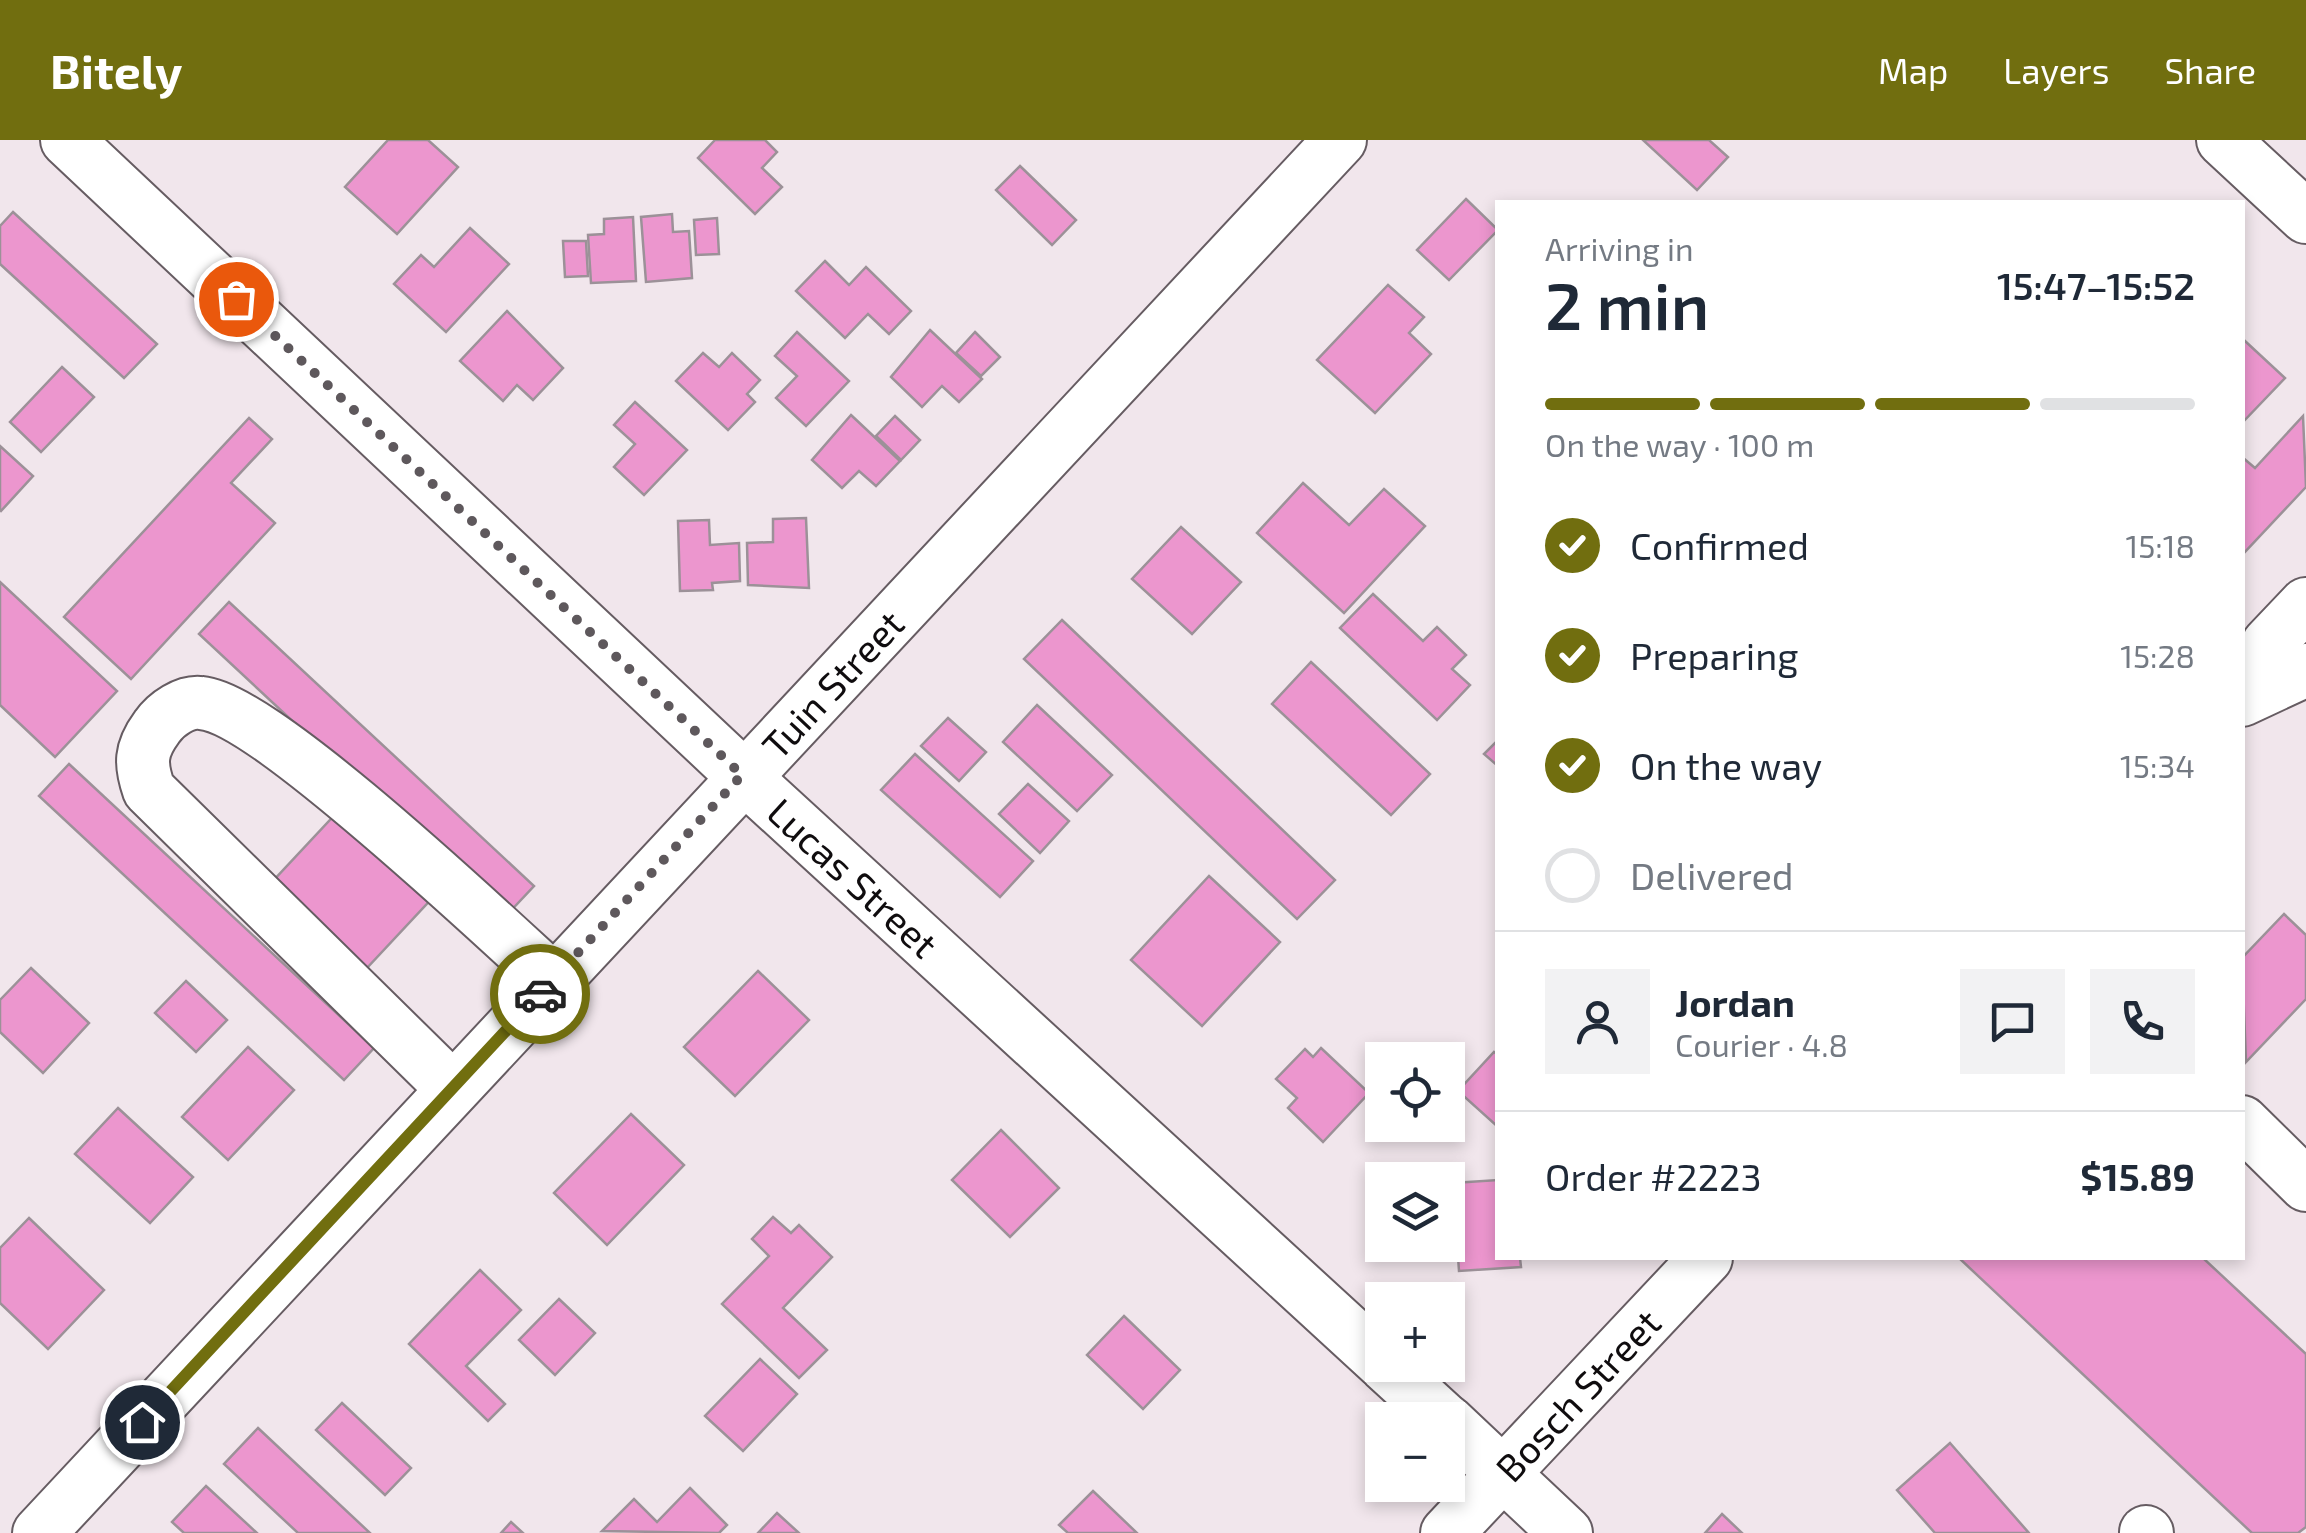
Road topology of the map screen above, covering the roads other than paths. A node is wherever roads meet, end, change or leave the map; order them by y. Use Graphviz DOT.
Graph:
graph roads {
  1 [pos="67,140"];
  2 [pos="1340,140"];
  3 [pos="2223,140"];
  4 [pos="2306,218"];
  5 [pos="2306,604"];
  6 [pos="2306,670"];
  7 [pos="2246,697"];
  8 [pos="742,775"];
  9 [pos="552,980"];
  10 [pos="452,1088"];
  11 [pos="2245,1125"];
  12 [pos="2306,1186"];
  13 [pos="1704,1260"];
  14 [pos="1365,1347"];
  15 [pos="1404,1382"];
  16 [pos="1425,1402"];
  17 [pos="1465,1438"];
  18 [pos="1503,1473"];
  19 [pos="39,1533"];
  20 [pos="1447,1533"];
  21 [pos="1566,1533"];
  1 -- 8 [label="street, Lucas Street"];
  2 -- 8 [label="street, Tuin Street"];
  3 -- 4 [label="street"];
  5 -- 7 [label="street"];
  6 -- 7 [label="street"];
  8 -- 9 [label="street, Tuin Street"];
  8 -- 14 [label="street, Lucas Street"];
  9 -- 10 [label="street, Tuin Street"];
  9 -- 10 [label="street"];
  10 -- 19 [label="street, Tuin Street"];
  11 -- 12 [label="street"];
  13 -- 18 [label="street, Bosch Street"];
  15 -- 16 [label="street, Lucas Street"];
  17 -- 18 [label="street, Lucas Street"];
  18 -- 20 [label="street, Bosch Street"];
  18 -- 21 [label="street, Lucas Street"];
}
